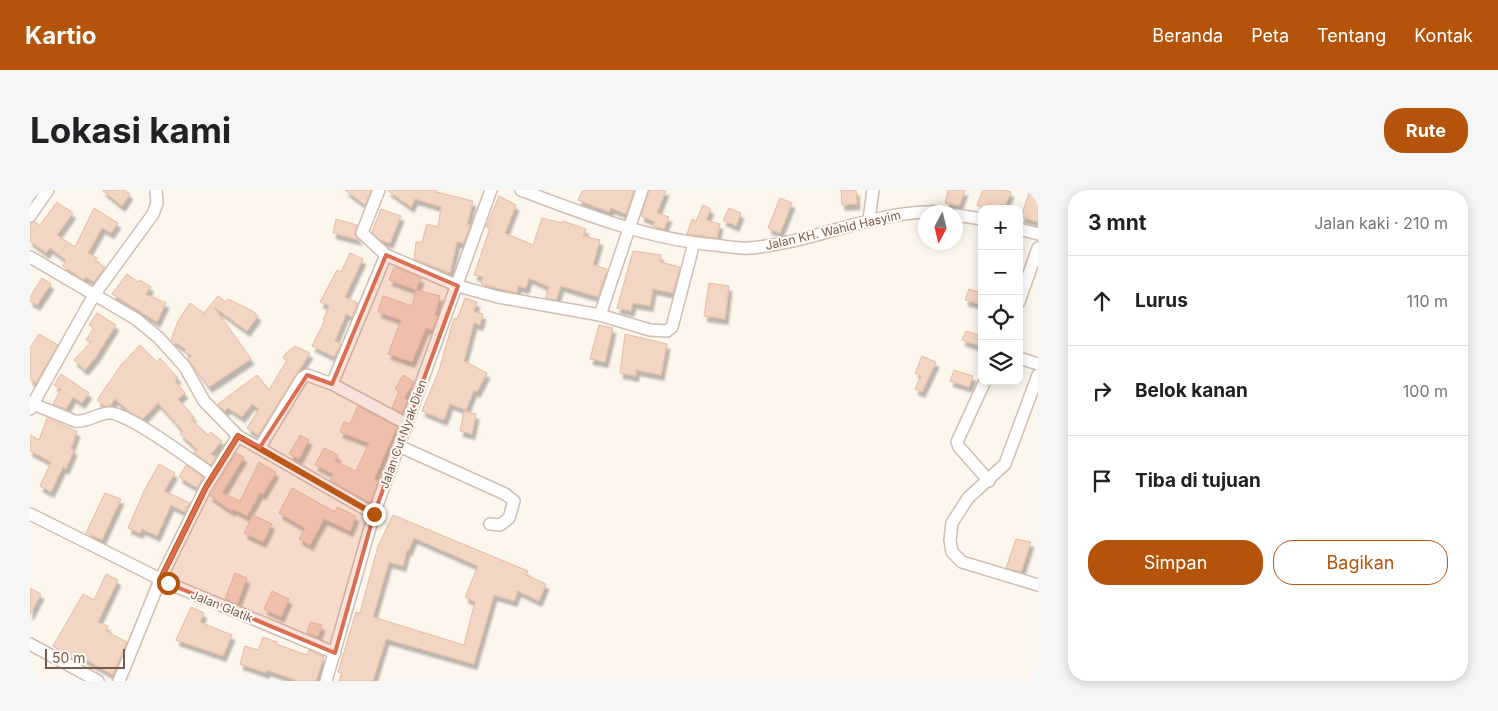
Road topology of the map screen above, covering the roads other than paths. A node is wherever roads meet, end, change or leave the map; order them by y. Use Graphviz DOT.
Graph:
graph roads {
  1 [pos="48,190"];
  2 [pos="156,190"];
  3 [pos="379,190"];
  4 [pos="491,190"];
  5 [pos="521,190"];
  6 [pos="642,190"];
  7 [pos="874,190"];
  8 [pos="918,212"];
  9 [pos="963,215"];
  10 [pos="30,216"];
  11 [pos="978,218"];
  12 [pos="869,219"];
  13 [pos="630,228"];
  14 [pos="1023,230"];
  15 [pos="1038,234"];
  16 [pos="694,243"];
  17 [pos="1038,248"];
  18 [pos="386,255"];
  19 [pos="30,257"];
  20 [pos="458,286"];
  21 [pos="94,295"];
  22 [pos="1021,295"];
  23 [pos="600,315"];
  24 [pos="1023,359"];
  25 [pos="1038,364"];
  26 [pos="1038,375"];
  27 [pos="332,384"];
  28 [pos="983,385"];
  29 [pos="34,388"];
  30 [pos="31,407"];
  31 [pos="407,424"];
  32 [pos="238,436"];
  33 [pos="260,446"];
  34 [pos="399,446"];
  35 [pos="213,475"];
  36 [pos="989,481"];
  37 [pos="30,514"];
  38 [pos="374,514"];
  39 [pos="490,524"];
  40 [pos="160,580"];
  41 [pos="1038,586"];
  42 [pos="30,644"];
  43 [pos="335,653"];
  44 [pos="98,681"];
  45 [pos="119,681"];
  46 [pos="326,681"];
  1 -- 10 [label="street"];
  2 -- 21 [label="street"];
  3 -- 18 [label="street"];
  4 -- 20 [label="street, Jalan Cut Nyak Dien"];
  5 -- 13 [label="street, Jalan KH. Wahid Hasyim"];
  6 -- 13 [label="street"];
  7 -- 12 [label="street"];
  8 -- 12 [label="street, Jalan KH. Wahid Hasyim"];
  9 -- 11 [label="street"];
  12 -- 16 [label="street, Jalan KH. Wahid Hasyim"];
  13 -- 16 [label="street, Jalan KH. Wahid Hasyim"];
  13 -- 23 [label="street"];
  14 -- 15 [label="street"];
  16 -- 23 [label="street"];
  17 -- 22 [label="street"];
  18 -- 20 [label="street"];
  18 -- 27 [label="street"];
  19 -- 21 [label="street"];
  20 -- 23 [label="street"];
  20 -- 31 [label="street, Jalan Cut Nyak Dien"];
  21 -- 29 [label="street"];
  21 -- 32 [label="street"];
  24 -- 25 [label="street"];
  26 -- 36 [label="street"];
  27 -- 31 [label="street"];
  27 -- 33 [label="street"];
  28 -- 36 [label="street"];
  29 -- 30 [label="street"];
  30 -- 35 [label="street"];
  31 -- 34 [label="street, Jalan Cut Nyak Dien"];
  32 -- 33 [label="street"];
  32 -- 35 [label="street"];
  33 -- 38 [label="street"];
  34 -- 38 [label="street, Jalan Cut Nyak Dien"];
  34 -- 39 [label="street"];
  35 -- 40 [label="street"];
  36 -- 41 [label="street"];
  37 -- 40 [label="street, Jalan Glatik"];
  38 -- 43 [label="street, Jalan Cut Nyak Dien"];
  40 -- 43 [label="street, Jalan Glatik"];
  40 -- 45 [label="street"];
  42 -- 44 [label="street"];
  43 -- 46 [label="street, Jalan Cut Nyak Dien"];
}
